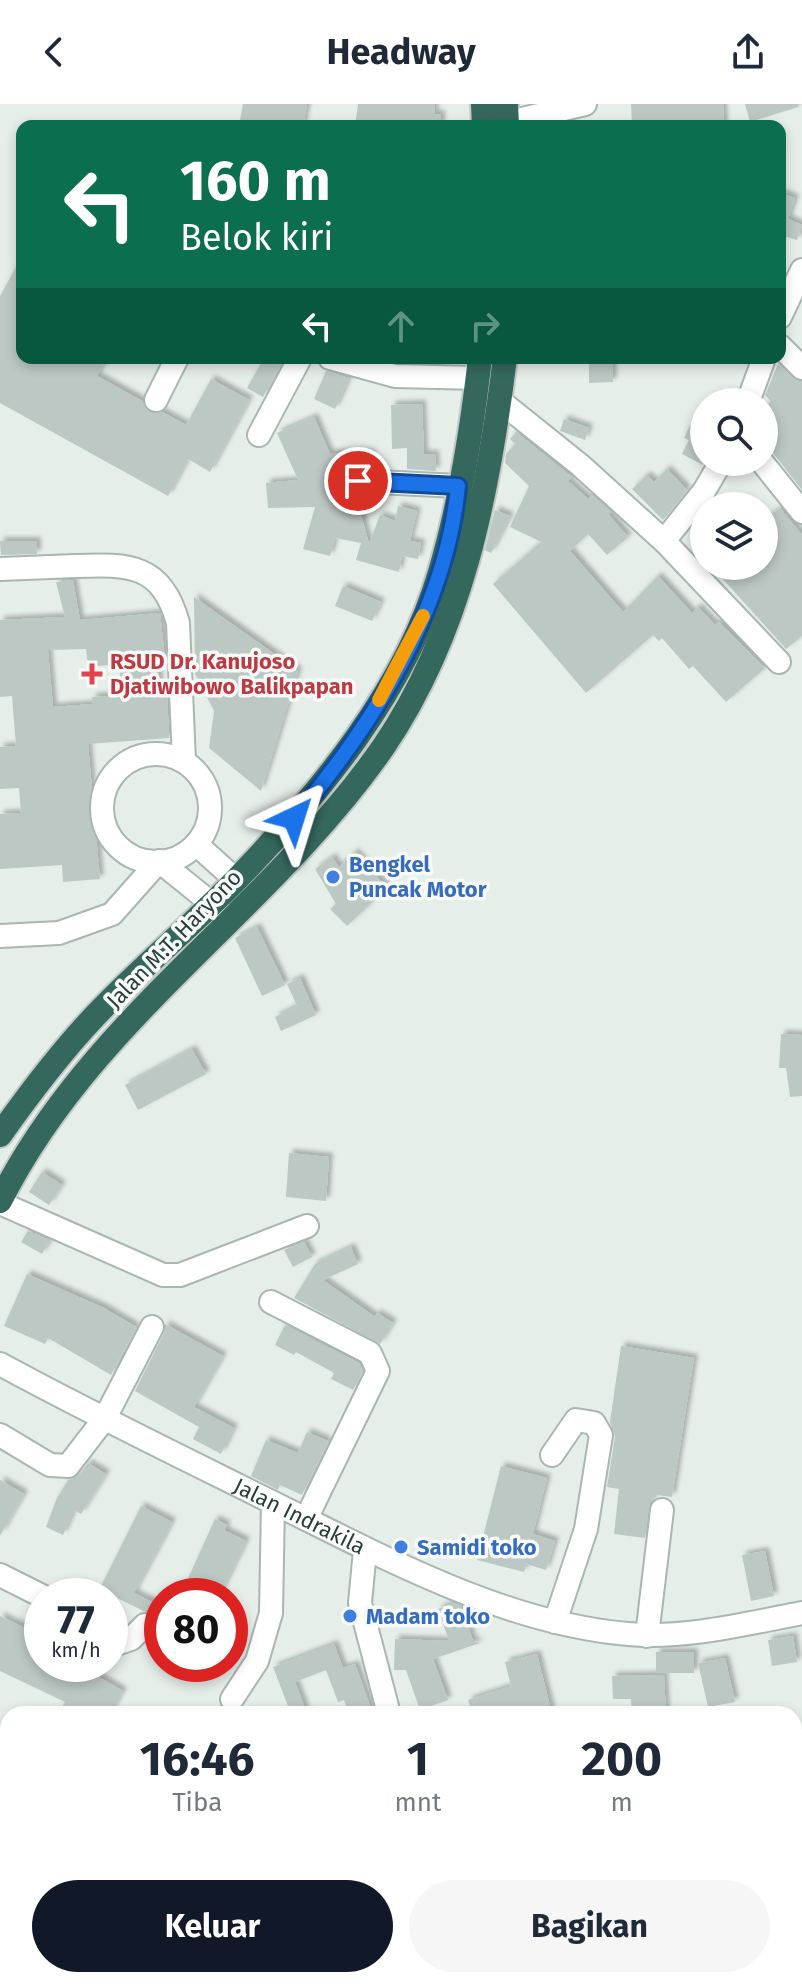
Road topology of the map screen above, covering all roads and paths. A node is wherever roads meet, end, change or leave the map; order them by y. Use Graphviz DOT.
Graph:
graph roads {
  1 [pos="483,104"];
  2 [pos="585,104"];
  3 [pos="498,120"];
  4 [pos="504,120"];
  5 [pos="802,270"];
  6 [pos="786,304"];
  7 [pos="786,352"];
  8 [pos="174,364"];
  9 [pos="297,364"];
  10 [pos="352,364"];
  11 [pos="504,364"];
  12 [pos="762,364"];
  13 [pos="479,368"];
  14 [pos="802,368"];
  15 [pos="753,388"];
  16 [pos="156,400"];
  17 [pos="500,401"];
  18 [pos="259,435"];
  19 [pos="713,476"];
  20 [pos="773,476"];
  21 [pos="458,486"];
  22 [pos="337,487"];
  23 [pos="802,512"];
  24 [pos="664,541"];
  25 [pos="0,569"];
  26 [pos="779,662"];
  27 [pos="184,761"];
  28 [pos="196,844"];
  29 [pos="159,861"];
  30 [pos="236,880"];
  31 [pos="221,911"];
  32 [pos="0,936"];
  33 [pos="0,1135"];
  34 [pos="0,1202"];
  35 [pos="307,1226"];
  36 [pos="271,1302"];
  37 [pos="152,1327"];
  38 [pos="0,1364"];
  39 [pos="105,1418"];
  40 [pos="0,1435"];
  41 [pos="552,1455"];
  42 [pos="273,1503"];
  43 [pos="662,1510"];
  44 [pos="306,1519"];
  45 [pos="365,1550"];
  46 [pos="0,1575"];
  47 [pos="24,1587"];
  48 [pos="802,1613"];
  49 [pos="555,1622"];
  50 [pos="144,1626"];
  51 [pos="647,1636"];
  52 [pos="128,1640"];
  53 [pos="232,1699"];
  54 [pos="387,1706"];
  1 -- 3 [label="highway"];
  2 -- 4 [label="street"];
  5 -- 6 [label="street"];
  7 -- 14 [label="street"];
  8 -- 16 [label="street"];
  9 -- 18 [label="street"];
  10 -- 13 [label="street"];
  11 -- 17 [label="highway, Jalan M.T. Haryono"];
  12 -- 15 [label="street"];
  13 -- 21 [label="highway"];
  17 -- 24 [label="street"];
  17 -- 31 [label="highway, Jalan M.T. Haryono"];
  19 -- 24 [label="street"];
  20 -- 23 [label="street"];
  21 -- 22 [label="street"];
  21 -- 30 [label="highway"];
  24 -- 26 [label="street"];
  25 -- 27 [label="street"];
  27 -- 28 [label="street"];
  27 -- 29 [label="street"];
  28 -- 29 [label="street"];
  28 -- 30 [label="street"];
  29 -- 31 [label="street"];
  29 -- 32 [label="street"];
  30 -- 31 [label="highway"];
  31 -- 33 [label="highway, Jalan M.T. Haryono"];
  31 -- 34 [label="highway, Jalan M.T. Haryono"];
  34 -- 35 [label="street"];
  36 -- 44 [label="street"];
  37 -- 39 [label="street"];
  38 -- 39 [label="street, Jalan Indrakila"];
  39 -- 40 [label="street"];
  39 -- 42 [label="street, Jalan Indrakila"];
  41 -- 49 [label="street"];
  42 -- 44 [label="street, Jalan Indrakila"];
  42 -- 53 [label="street"];
  43 -- 51 [label="street"];
  44 -- 45 [label="street, Jalan Indrakila"];
  45 -- 49 [label="street, Jalan Indrakila"];
  45 -- 54 [label="street"];
  46 -- 47 [label="street"];
  48 -- 51 [label="street, Jalan Indrakila"];
  49 -- 51 [label="street, Jalan Indrakila"];
  50 -- 52 [label="street"];
}
